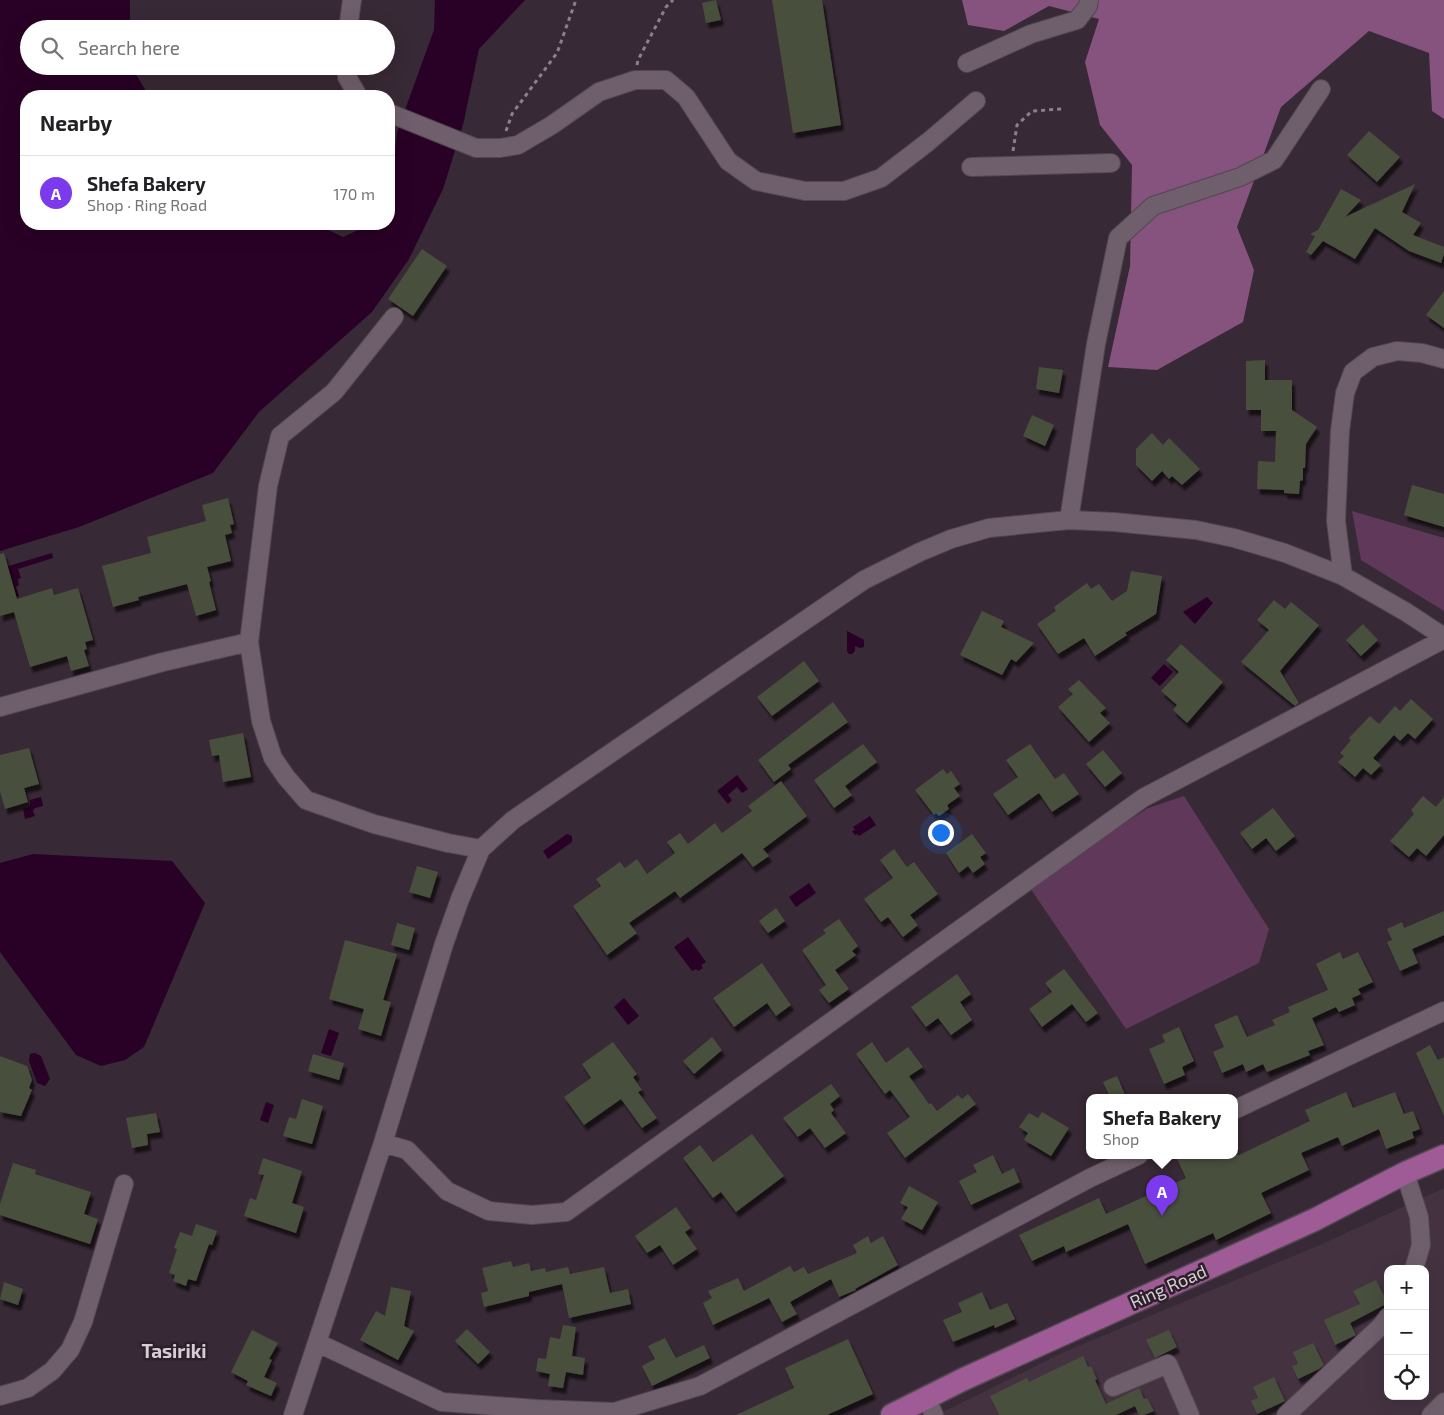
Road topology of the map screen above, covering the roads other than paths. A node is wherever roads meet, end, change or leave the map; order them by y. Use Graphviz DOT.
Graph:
graph roads {
  1 [pos="352,0"];
  2 [pos="1089,0"];
  3 [pos="349,20"];
  4 [pos="967,63"];
  5 [pos="347,75"];
  6 [pos="1321,89"];
  7 [pos="355,90"];
  8 [pos="976,101"];
  9 [pos="395,115"];
  10 [pos="1111,164"];
  11 [pos="971,167"];
  12 [pos="394,317"];
  13 [pos="1444,358"];
  14 [pos="1069,520"];
  15 [pos="1343,576"];
  16 [pos="1444,638"];
  17 [pos="249,642"];
  18 [pos="0,708"];
  19 [pos="481,849"];
  20 [pos="1444,1011"];
  21 [pos="1238,1108"];
  22 [pos="383,1143"];
  23 [pos="1444,1156"];
  24 [pos="1130,1159"];
  25 [pos="1405,1173"];
  26 [pos="124,1184"];
  27 [pos="1415,1265"];
  28 [pos="1384,1322"];
  29 [pos="318,1343"];
  30 [pos="1113,1387"];
  31 [pos="0,1396"];
  32 [pos="1444,1402"];
  33 [pos="931,1407"];
  34 [pos="293,1415"];
  35 [pos="892,1415"];
  36 [pos="1190,1415"];
  37 [pos="1286,1415"];
  38 [pos="1431,1415"];
  1 -- 3 [label="street"];
  2 -- 4 [label="street"];
  5 -- 7 [label="street"];
  6 -- 14 [label="street"];
  8 -- 9 [label="street"];
  10 -- 11 [label="street"];
  12 -- 17 [label="street"];
  13 -- 15 [label="street"];
  14 -- 15 [label="street"];
  14 -- 19 [label="street"];
  15 -- 16 [label="street"];
  16 -- 22 [label="street"];
  17 -- 18 [label="street"];
  17 -- 19 [label="street"];
  19 -- 22 [label="street"];
  20 -- 21 [label="street"];
  22 -- 29 [label="street"];
  23 -- 25 [label="main road, Ring Road"];
  24 -- 29 [label="street"];
  25 -- 27 [label="street"];
  25 -- 33 [label="main road, Ring Road"];
  26 -- 31 [label="street"];
  28 -- 37 [label="street"];
  29 -- 34 [label="street"];
  30 -- 36 [label="street"];
  32 -- 38 [label="street"];
  33 -- 35 [label="main road, Ring Road"];
}
